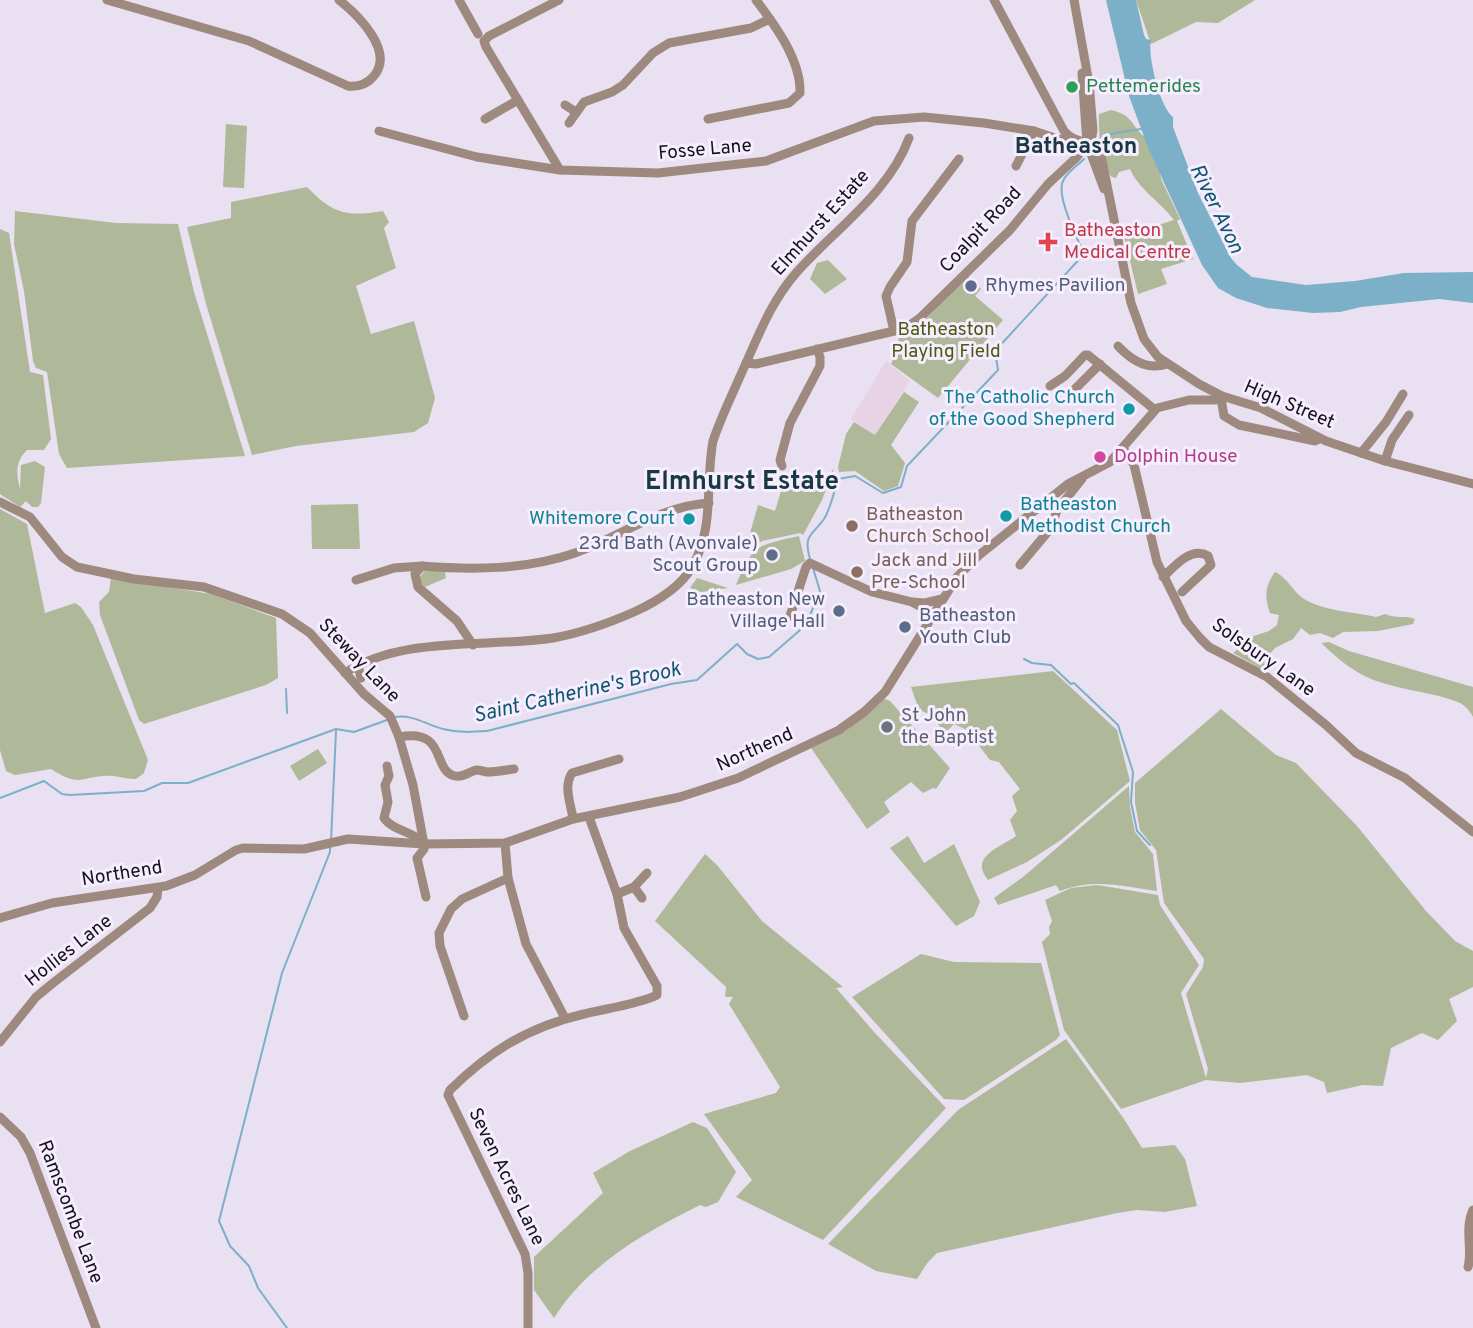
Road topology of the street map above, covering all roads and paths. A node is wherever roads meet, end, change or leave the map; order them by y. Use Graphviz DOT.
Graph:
graph roads {
  1 [pos="107,0"];
  2 [pos="339,0"];
  3 [pos="459,0"];
  4 [pos="559,0"];
  5 [pos="756,0"];
  6 [pos="994,0"];
  7 [pos="1072,0"];
  8 [pos="770,19"];
  9 [pos="478,34"];
  10 [pos="519,100"];
  11 [pos="565,105"];
  12 [pos="576,112"];
  13 [pos="485,119"];
  14 [pos="708,119"];
  15 [pos="569,123"];
  16 [pos="379,131"];
  17 [pos="1034,131"];
  18 [pos="1070,138"];
  19 [pos="905,141"];
  20 [pos="1087,143"];
  21 [pos="959,159"];
  22 [pos="1016,166"];
  23 [pos="560,170"];
  24 [pos="894,331"];
  25 [pos="1118,346"];
  26 [pos="817,349"];
  27 [pos="746,363"];
  28 [pos="1100,364"];
  29 [pos="1167,365"];
  30 [pos="1050,386"];
  31 [pos="1071,393"];
  32 [pos="1402,394"];
  33 [pos="1222,397"];
  34 [pos="1156,409"];
  35 [pos="1409,415"];
  36 [pos="1319,438"];
  37 [pos="1121,449"];
  38 [pos="1361,453"];
  39 [pos="1385,461"];
  40 [pos="782,466"];
  41 [pos="1083,477"];
  42 [pos="1473,484"];
  43 [pos="0,502"];
  44 [pos="709,503"];
  45 [pos="1020,565"];
  46 [pos="422,566"];
  47 [pos="1163,578"];
  48 [pos="356,580"];
  49 [pos="1182,592"];
  50 [pos="942,599"];
  51 [pos="912,602"];
  52 [pos="790,616"];
  53 [pos="931,617"];
  54 [pos="473,645"];
  55 [pos="358,665"];
  56 [pos="345,673"];
  57 [pos="361,678"];
  58 [pos="398,737"];
  59 [pos="619,759"];
  60 [pos="387,765"];
  61 [pos="514,769"];
  62 [pos="589,817"];
  63 [pos="573,819"];
  64 [pos="1473,832"];
  65 [pos="505,843"];
  66 [pos="424,844"];
  67 [pos="647,873"];
  68 [pos="508,878"];
  69 [pos="634,887"];
  70 [pos="158,888"];
  71 [pos="617,894"];
  72 [pos="426,897"];
  73 [pos="642,898"];
  74 [pos="0,918"];
  75 [pos="464,1016"];
  76 [pos="565,1018"];
  77 [pos="0,1042"];
  78 [pos="0,1117"];
  79 [pos="1473,1210"];
  80 [pos="1468,1267"];
  81 [pos="96,1328"];
  82 [pos="528,1328"];
  1 -- 2 [label="street"];
  3 -- 9 [label="street"];
  4 -- 10 [label="street"];
  5 -- 8 [label="street"];
  6 -- 18 [label="street"];
  7 -- 20 [label="street"];
  8 -- 12 [label="street"];
  8 -- 14 [label="street"];
  10 -- 13 [label="street"];
  10 -- 23 [label="street"];
  11 -- 12 [label="street"];
  12 -- 15 [label="street"];
  16 -- 23 [label="street, Fosse Lane"];
  17 -- 18 [label="street, Fosse Lane"];
  17 -- 22 [label="street"];
  17 -- 23 [label="street, Fosse Lane"];
  18 -- 20 [label="street, Fosse Lane"];
  19 -- 27 [label="street, Elmhurst Estate"];
  20 -- 24 [label="street, Coalpit Road"];
  20 -- 29 [label="street, High Street"];
  21 -- 24 [label="street"];
  24 -- 26 [label="street"];
  25 -- 29 [label="street"];
  26 -- 27 [label="street"];
  26 -- 40 [label="street"];
  27 -- 44 [label="street, Elmhurst Estate"];
  28 -- 30 [label="street"];
  28 -- 31 [label="street"];
  28 -- 34 [label="street"];
  29 -- 33 [label="street, High Street"];
  32 -- 38 [label="street"];
  33 -- 34 [label="street"];
  33 -- 36 [label="street, High Street"];
  33 -- 36 [label="street"];
  34 -- 37 [label="street, Northend"];
  35 -- 39 [label="street"];
  36 -- 38 [label="street, High Street"];
  37 -- 41 [label="street, Northend"];
  37 -- 47 [label="street, Solsbury Lane"];
  38 -- 39 [label="street, High Street"];
  39 -- 42 [label="street, High Street"];
  41 -- 45 [label="street"];
  41 -- 50 [label="street, Northend"];
  43 -- 56 [label="street, Steway Lane"];
  44 -- 46 [label="street"];
  44 -- 54 [label="street, Elmhurst Estate"];
  46 -- 48 [label="street"];
  46 -- 54 [label="street"];
  47 -- 49 [label="street"];
  47 -- 64 [label="street, Solsbury Lane"];
  50 -- 51 [label="street"];
  50 -- 53 [label="street, Northend"];
  51 -- 52 [label="street"];
  51 -- 53 [label="street"];
  53 -- 62 [label="street, Northend"];
  54 -- 55 [label="street, Elmhurst Estate"];
  55 -- 56 [label="street, Elmhurst Estate"];
  55 -- 57 [label="street"];
  56 -- 58 [label="street, Steway Lane"];
  58 -- 61 [label="street"];
  58 -- 66 [label="street, Steway Lane"];
  59 -- 63 [label="street"];
  60 -- 66 [label="street"];
  62 -- 63 [label="street, Northend"];
  62 -- 71 [label="street, Seven Acres Lane"];
  63 -- 65 [label="street, Northend"];
  65 -- 66 [label="street, Northend"];
  65 -- 68 [label="street"];
  66 -- 70 [label="street, Northend"];
  66 -- 72 [label="street, Steway Lane"];
  67 -- 69 [label="street"];
  68 -- 75 [label="street"];
  68 -- 76 [label="street"];
  69 -- 71 [label="street"];
  69 -- 73 [label="street"];
  70 -- 74 [label="street, Northend"];
  70 -- 77 [label="street, Hollies Lane"];
  71 -- 76 [label="street, Seven Acres Lane"];
  76 -- 82 [label="street, Seven Acres Lane"];
  78 -- 81 [label="street, Ramscombe Lane"];
  79 -- 80 [label="street"];
}
